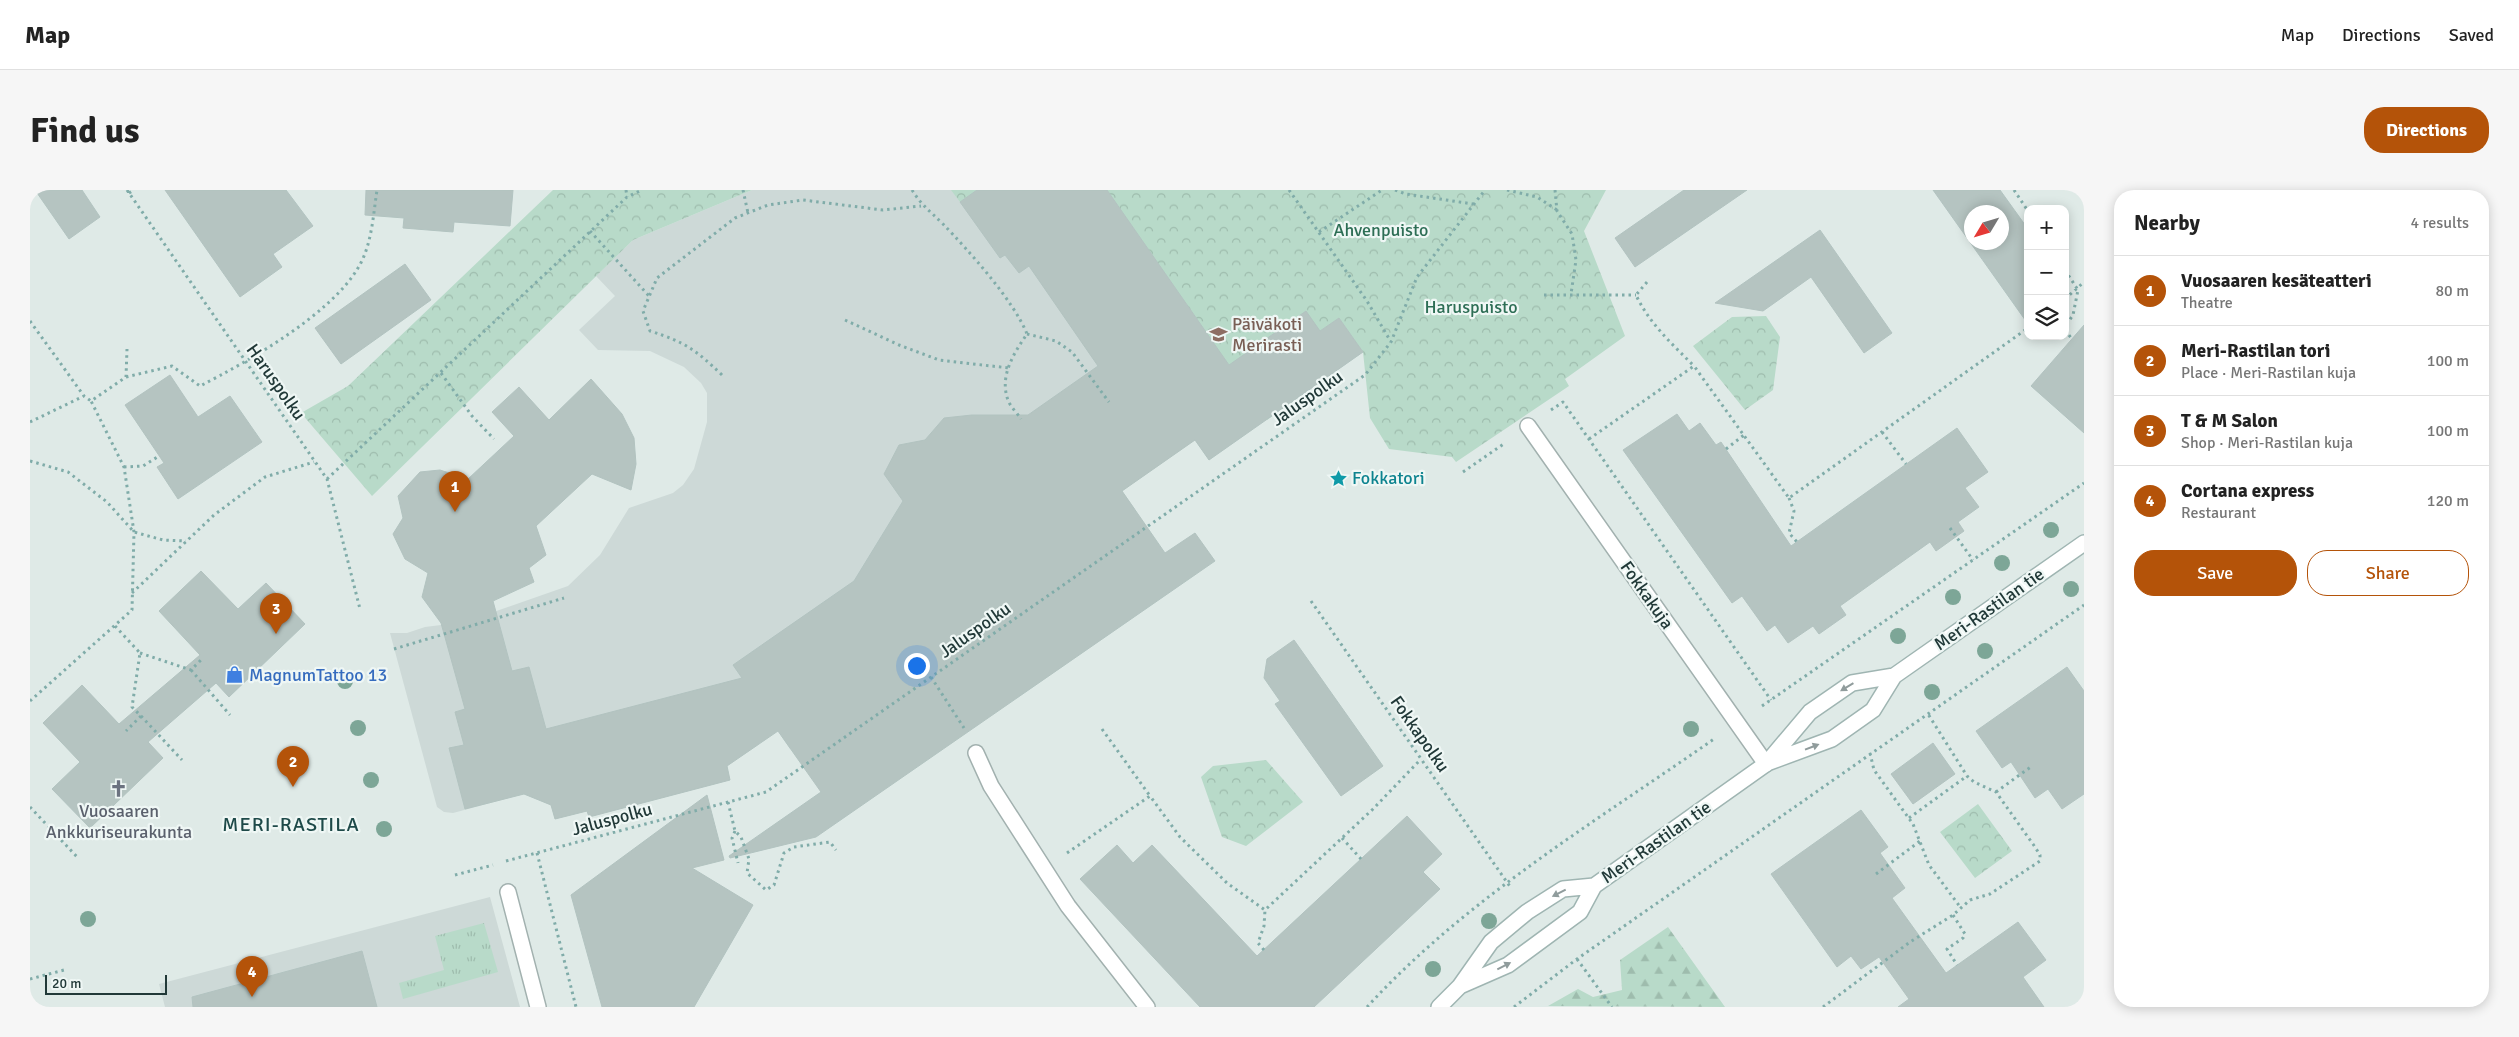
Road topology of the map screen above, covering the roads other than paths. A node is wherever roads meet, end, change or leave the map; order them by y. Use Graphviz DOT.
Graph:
graph roads {
  1 [pos="1528,426"];
  2 [pos="2084,543"];
  3 [pos="1894,676"];
  4 [pos="976,753"];
  5 [pos="1766,764"];
  6 [pos="1594,886"];
  7 [pos="508,892"];
  8 [pos="1460,986"];
  9 [pos="538,1007"];
  10 [pos="1147,1007"];
  11 [pos="1438,1007"];
  1 -- 5 [label="street, Fokkakuja"];
  2 -- 3 [label="street, Meri-Rastilan tie"];
  5 -- 3 [label="street, Meri-Rastilan tie, one-way"];
  3 -- 5 [label="street, Meri-Rastilan tie, one-way"];
  4 -- 10 [label="street"];
  5 -- 6 [label="street, Meri-Rastilan tie"];
  8 -- 6 [label="street, Meri-Rastilan tie, one-way"];
  6 -- 8 [label="street, Meri-Rastilan tie, one-way"];
  7 -- 9 [label="street"];
  8 -- 11 [label="street, Meri-Rastilan tie"];
}
